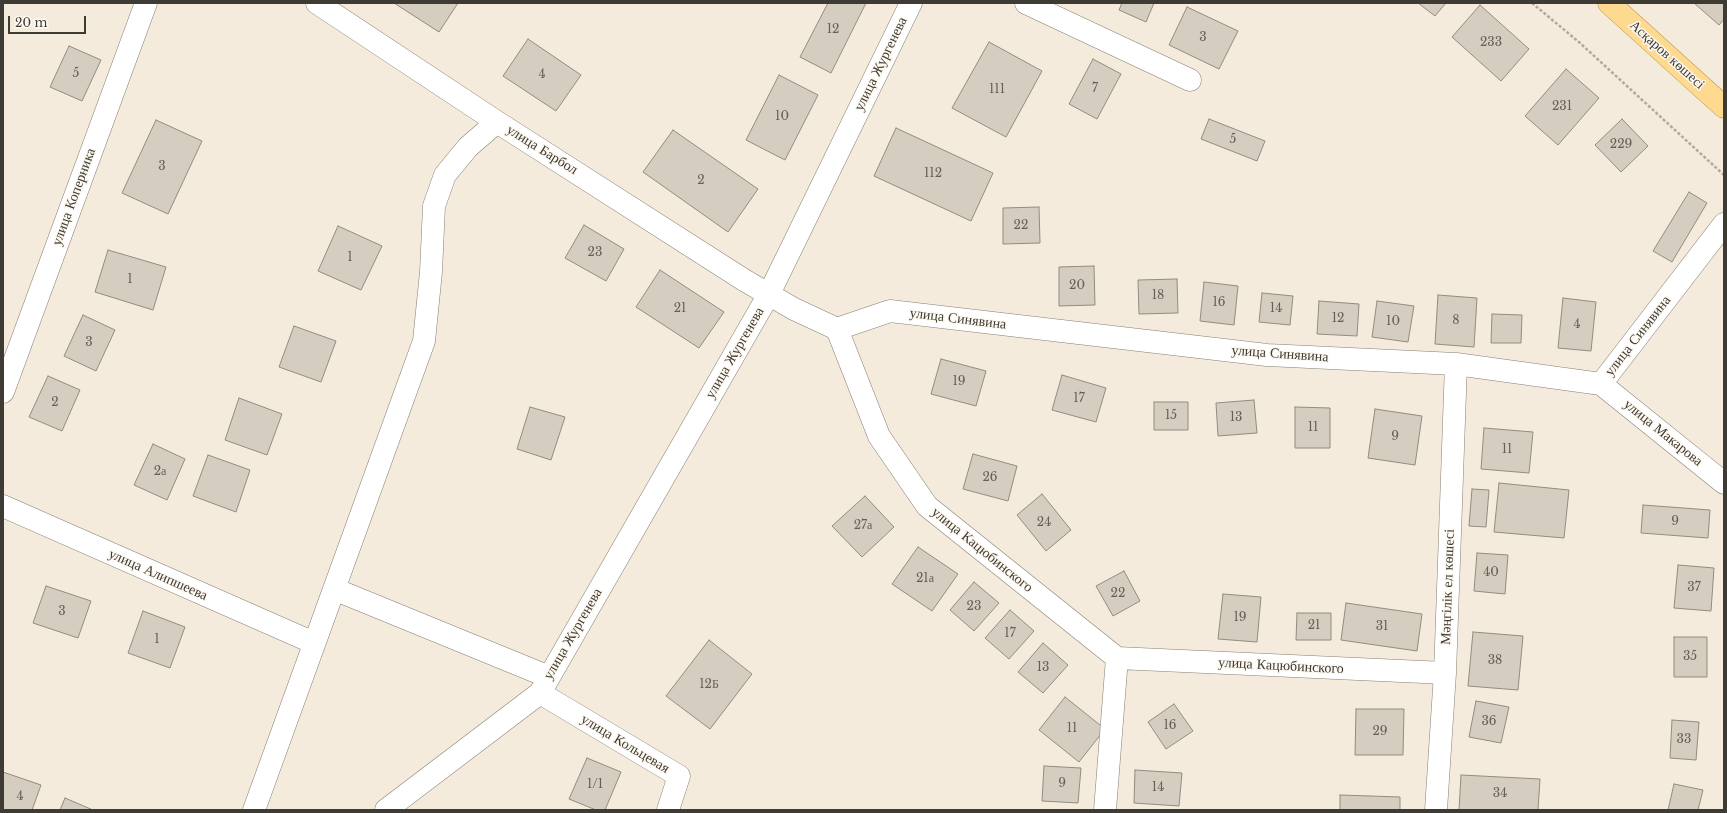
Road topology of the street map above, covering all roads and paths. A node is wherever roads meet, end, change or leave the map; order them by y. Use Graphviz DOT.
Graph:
graph roads {
  1 [pos="146,3"];
  2 [pos="317,3"];
  3 [pos="911,3"];
  4 [pos="1026,3"];
  5 [pos="1532,3"];
  6 [pos="1609,3"];
  7 [pos="1190,80"];
  8 [pos="1724,107"];
  9 [pos="497,122"];
  10 [pos="1724,174"];
  11 [pos="1724,224"];
  12 [pos="769,294"];
  13 [pos="837,329"];
  14 [pos="1456,364"];
  15 [pos="1601,384"];
  16 [pos="3,392"];
  17 [pos="1724,483"];
  18 [pos="3,506"];
  19 [pos="334,589"];
  20 [pos="314,643"];
  21 [pos="1117,658"];
  22 [pos="1445,673"];
  23 [pos="544,685"];
  24 [pos="254,810"];
  25 [pos="386,810"];
  26 [pos="668,810"];
  27 [pos="1105,810"];
  28 [pos="1436,810"];
  1 -- 16 [label="street, улица Коперника"];
  2 -- 9 [label="street, улица Барбол"];
  3 -- 12 [label="street, улица Жургенева"];
  4 -- 7 [label="street"];
  5 -- 10 [label="path"];
  6 -- 8 [label="main road, Асқаров көшесі"];
  9 -- 12 [label="street, улица Барбол"];
  9 -- 19 [label="street"];
  11 -- 15 [label="street, улица Синявина"];
  12 -- 13 [label="street"];
  12 -- 23 [label="street, улица Жургенева"];
  13 -- 14 [label="street, улица Синявина"];
  13 -- 21 [label="street, улица Кацюбинского"];
  14 -- 15 [label="street, улица Синявина"];
  14 -- 22 [label="street, Мәңгілік ел көшесі"];
  15 -- 17 [label="street, улица Макарова"];
  18 -- 20 [label="street, улица Алипшеева"];
  19 -- 20 [label="street"];
  19 -- 23 [label="street"];
  20 -- 24 [label="street"];
  21 -- 22 [label="street, улица Кацюбинского"];
  21 -- 27 [label="street"];
  22 -- 28 [label="street, Мәңгілік ел көшесі"];
  23 -- 25 [label="street"];
  23 -- 26 [label="street, улица Кольцевая"];
}
